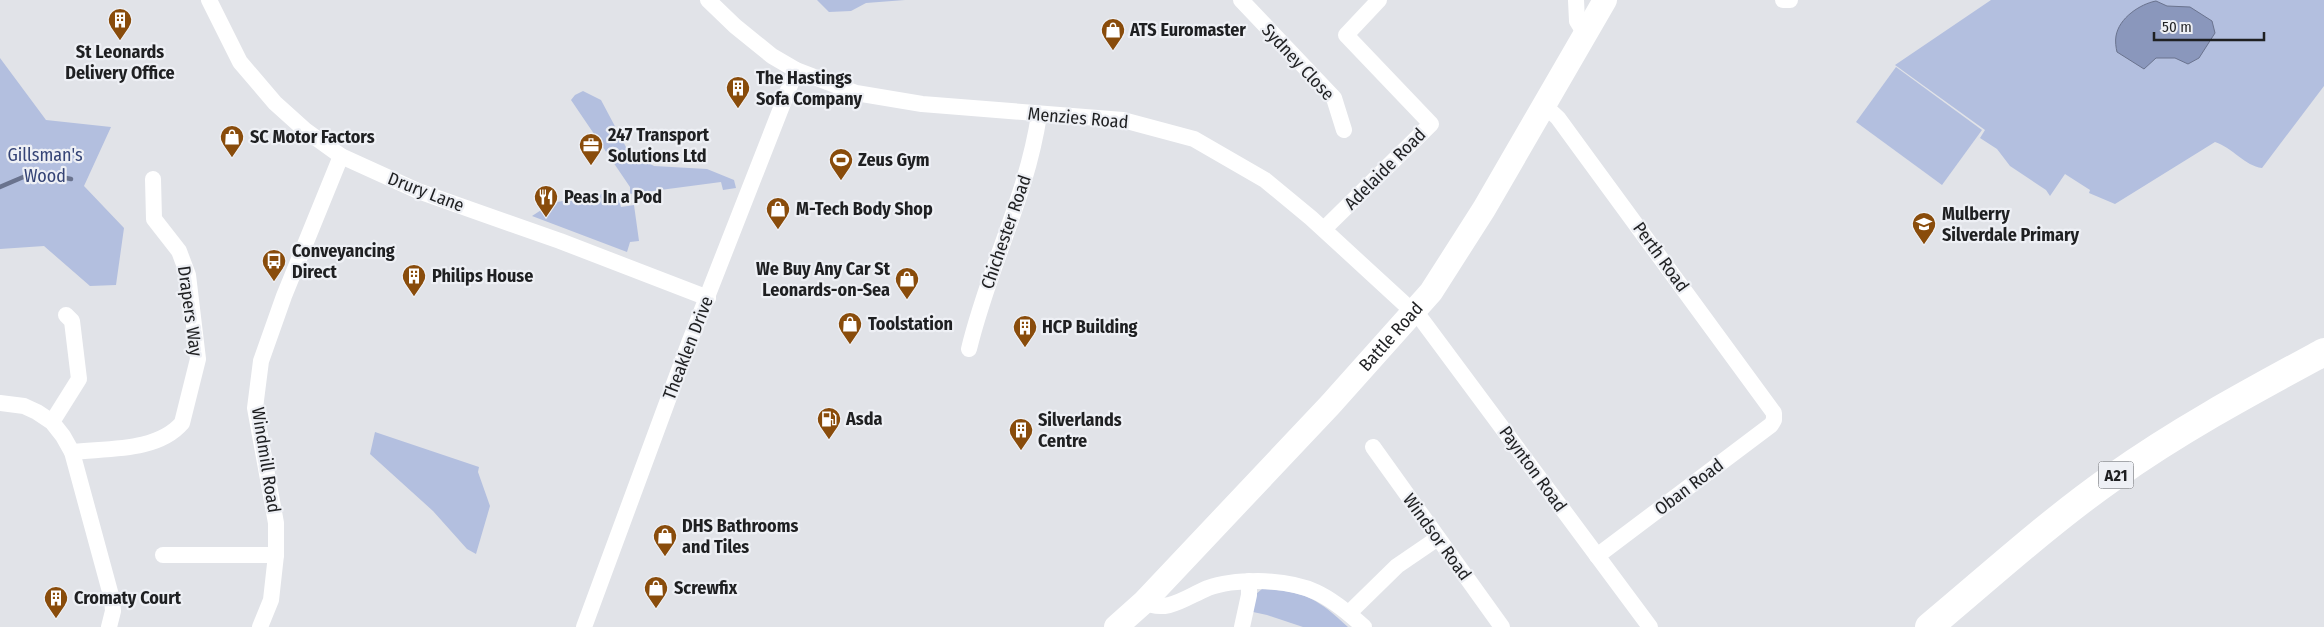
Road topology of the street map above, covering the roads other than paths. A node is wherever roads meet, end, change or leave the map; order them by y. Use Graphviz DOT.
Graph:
graph roads {
  1 [pos="209,0"];
  2 [pos="708,0"];
  3 [pos="1240,0"];
  4 [pos="1379,0"];
  5 [pos="1576,0"];
  6 [pos="1605,0"];
  7 [pos="1783,0"];
  8 [pos="1790,0"];
  9 [pos="1585,34"];
  10 [pos="796,70"];
  11 [pos="1544,104"];
  12 [pos="1039,114"];
  13 [pos="1344,130"];
  14 [pos="341,156"];
  15 [pos="153,179"];
  16 [pos="1324,229"];
  17 [pos="708,298"];
  18 [pos="1414,312"];
  19 [pos="66,315"];
  20 [pos="969,349"];
  21 [pos="2324,352"];
  22 [pos="0,402"];
  23 [pos="1774,414"];
  24 [pos="52,422"];
  25 [pos="1373,447"];
  26 [pos="72,452"];
  27 [pos="1438,538"];
  28 [pos="276,554"];
  29 [pos="163,555"];
  30 [pos="1597,556"];
  31 [pos="1249,582"];
  32 [pos="1144,602"];
  33 [pos="1349,613"];
  34 [pos="109,627"];
  35 [pos="260,627"];
  36 [pos="584,627"];
  37 [pos="1116,627"];
  38 [pos="1242,627"];
  39 [pos="1364,627"];
  40 [pos="1502,627"];
  41 [pos="1650,627"];
  42 [pos="1929,627"];
  1 -- 14 [label="street, Drury Lane"];
  2 -- 10 [label="street, Menzies Road"];
  3 -- 13 [label="street, Sydney Close"];
  4 -- 16 [label="street, Adelaide Road"];
  5 -- 9 [label="street"];
  6 -- 9 [label="main road, Battle Road"];
  7 -- 8 [label="street"];
  9 -- 11 [label="main road, Battle Road"];
  10 -- 12 [label="street, Menzies Road"];
  10 -- 17 [label="street, Theaklen Drive"];
  11 -- 18 [label="main road, Battle Road"];
  11 -- 23 [label="street, Perth Road"];
  12 -- 16 [label="street, Menzies Road"];
  12 -- 20 [label="street, Chichester Road"];
  14 -- 17 [label="street, Drury Lane"];
  14 -- 28 [label="street, Windmill Road"];
  15 -- 26 [label="street, Drapers Way"];
  16 -- 18 [label="street, Menzies Road"];
  17 -- 36 [label="street, Theaklen Drive"];
  18 -- 30 [label="street, Paynton Road"];
  18 -- 32 [label="main road, Battle Road"];
  19 -- 24 [label="street"];
  21 -- 42 [label="highway, A21"];
  22 -- 24 [label="street"];
  23 -- 30 [label="street, Oban Road"];
  24 -- 26 [label="street"];
  25 -- 27 [label="street, Windsor Road"];
  26 -- 34 [label="street"];
  27 -- 33 [label="street"];
  27 -- 40 [label="street, Windsor Road"];
  28 -- 29 [label="street"];
  28 -- 35 [label="street, Windmill Road"];
  30 -- 41 [label="street, Paynton Road"];
  31 -- 32 [label="street"];
  31 -- 33 [label="street"];
  31 -- 38 [label="street"];
  32 -- 37 [label="main road, Battle Road"];
  33 -- 39 [label="street"];
}
